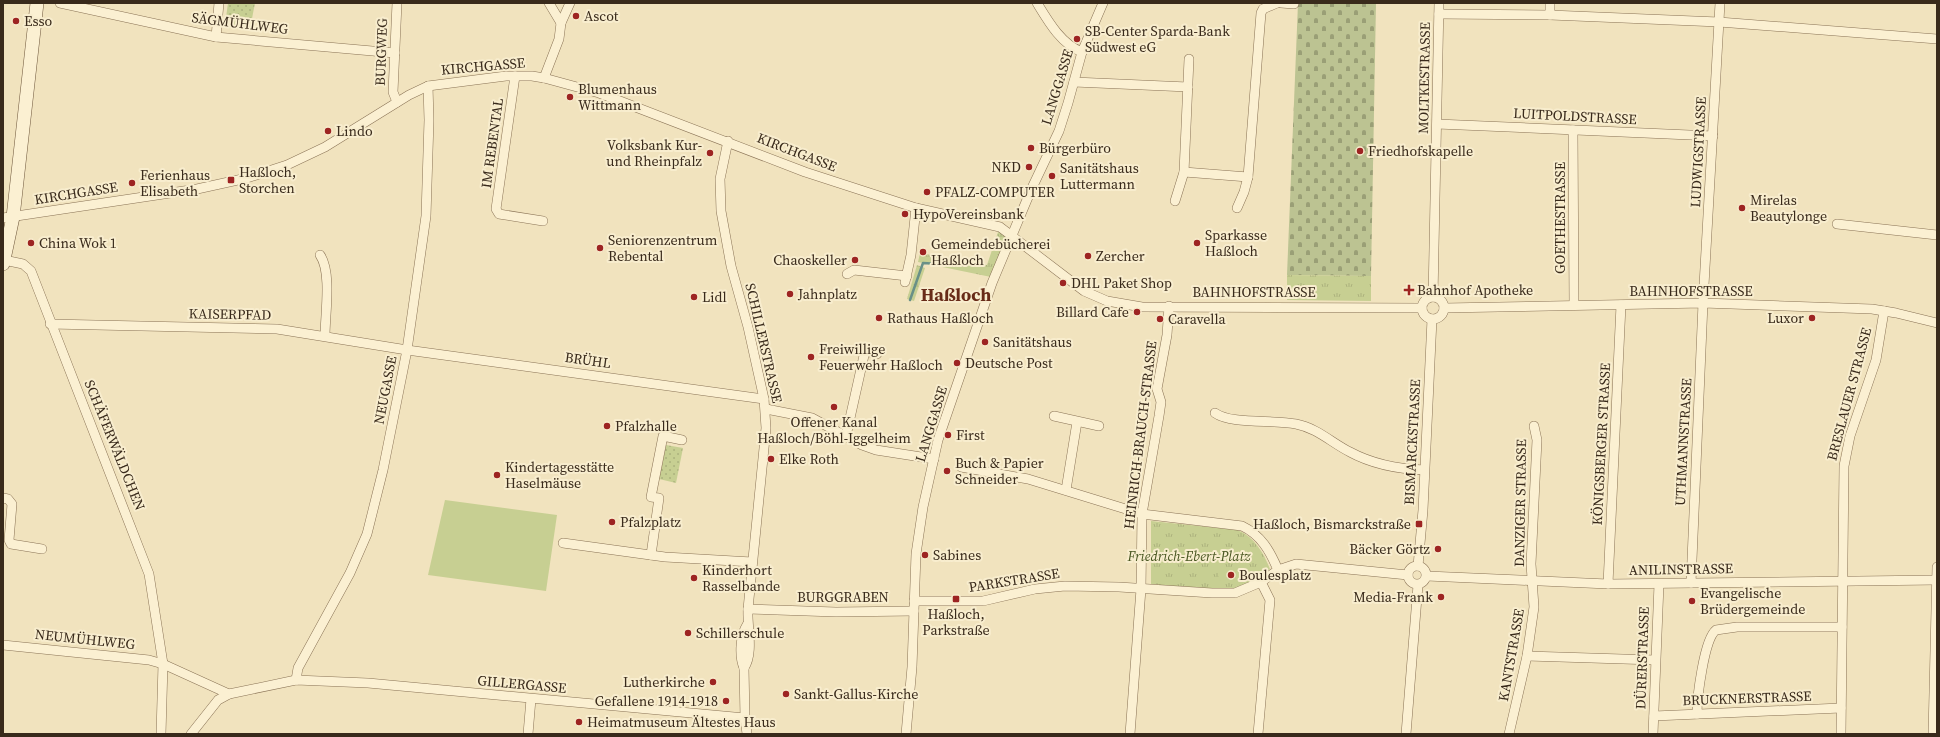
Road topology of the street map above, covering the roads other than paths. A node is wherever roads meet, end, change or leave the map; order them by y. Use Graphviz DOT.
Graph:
graph roads {
  1 [pos="37,3"];
  2 [pos="60,3"];
  3 [pos="219,3"];
  4 [pos="397,3"];
  5 [pos="549,3"];
  6 [pos="570,3"];
  7 [pos="1038,3"];
  8 [pos="1103,3"];
  9 [pos="1277,3"];
  10 [pos="1281,3"];
  11 [pos="1439,3"];
  12 [pos="1550,3"];
  13 [pos="1720,3"];
  14 [pos="1294,4"];
  15 [pos="1439,14"];
  16 [pos="1550,14"];
  17 [pos="1718,22"];
  18 [pos="561,23"];
  19 [pos="216,36"];
  20 [pos="1937,39"];
  21 [pos="1082,52"];
  22 [pos="395,53"];
  23 [pos="1189,58"];
  24 [pos="515,76"];
  25 [pos="544,78"];
  26 [pos="1074,82"];
  27 [pos="428,86"];
  28 [pos="1188,87"];
  29 [pos="397,102"];
  30 [pos="1437,124"];
  31 [pos="1573,130"];
  32 [pos="1713,136"];
  33 [pos="728,141"];
  34 [pos="1184,172"];
  35 [pos="1248,177"];
  36 [pos="1175,201"];
  37 [pos="916,208"];
  38 [pos="1237,208"];
  39 [pos="8,217"];
  40 [pos="543,222"];
  41 [pos="1837,224"];
  42 [pos="1012,235"];
  43 [pos="1937,235"];
  44 [pos="320,255"];
  45 [pos="4,262"];
  46 [pos="847,274"];
  47 [pos="1433,297"];
  48 [pos="1703,303"];
  49 [pos="1574,305"];
  50 [pos="1621,305"];
  51 [pos="1169,306"];
  52 [pos="1422,308"];
  53 [pos="1444,308"];
  54 [pos="1884,311"];
  55 [pos="1432,319"];
  56 [pos="1937,323"];
  57 [pos="50,324"];
  58 [pos="325,336"];
  59 [pos="407,350"];
  60 [pos="877,354"];
  61 [pos="764,399"];
  62 [pos="766,410"];
  63 [pos="1215,413"];
  64 [pos="1054,416"];
  65 [pos="1077,422"];
  66 [pos="1099,426"];
  67 [pos="1534,426"];
  68 [pos="846,436"];
  69 [pos="682,440"];
  70 [pos="934,459"];
  71 [pos="961,467"];
  72 [pos="1424,470"];
  73 [pos="1066,490"];
  74 [pos="3,498"];
  75 [pos="1142,514"];
  76 [pos="563,543"];
  77 [pos="42,549"];
  78 [pos="651,555"];
  79 [pos="752,562"];
  80 [pos="1418,566"];
  81 [pos="1937,567"];
  82 [pos="1278,570"];
  83 [pos="1408,575"];
  84 [pos="1427,576"];
  85 [pos="1842,580"];
  86 [pos="1936,580"];
  87 [pos="1533,581"];
  88 [pos="1261,582"];
  89 [pos="1691,583"];
  90 [pos="1608,584"];
  91 [pos="1659,584"];
  92 [pos="1418,585"];
  93 [pos="1141,589"];
  94 [pos="914,606"];
  95 [pos="748,609"];
  96 [pos="1842,626"];
  97 [pos="3,645"];
  98 [pos="1527,656"];
  99 [pos="1655,660"];
  100 [pos="163,664"];
  101 [pos="296,680"];
  102 [pos="229,694"];
  103 [pos="531,699"];
  104 [pos="1841,708"];
  105 [pos="1697,714"];
  106 [pos="1654,716"];
  107 [pos="745,718"];
  108 [pos="161,734"];
  109 [pos="191,734"];
  110 [pos="528,734"];
  111 [pos="747,734"];
  112 [pos="906,734"];
  113 [pos="1130,734"];
  114 [pos="1258,734"];
  115 [pos="1406,734"];
  116 [pos="1510,734"];
  117 [pos="1653,734"];
  118 [pos="1841,734"];
  119 [pos="1933,734"];
  1 -- 39 [label="main road"];
  2 -- 19 [label="street, SÄGMÜHLWEG"];
  3 -- 19 [label="street"];
  4 -- 22 [label="street, BURGWEG"];
  5 -- 18 [label="street"];
  6 -- 18 [label="street"];
  7 -- 21 [label="street"];
  8 -- 21 [label="street, LANGGASSE"];
  9 -- 35 [label="street"];
  10 -- 14 [label="street"];
  11 -- 15 [label="street, MOLTKESTRASSE"];
  12 -- 16 [label="street"];
  13 -- 17 [label="street, LUDWIGSTRASSE"];
  15 -- 16 [label="street"];
  15 -- 30 [label="street, MOLTKESTRASSE"];
  16 -- 17 [label="street"];
  17 -- 20 [label="street"];
  17 -- 32 [label="street, LUDWIGSTRASSE"];
  18 -- 25 [label="street"];
  19 -- 22 [label="street, SÄGMÜHLWEG"];
  21 -- 26 [label="street, LANGGASSE"];
  22 -- 29 [label="street, BURGWEG"];
  23 -- 28 [label="street"];
  24 -- 25 [label="street, KIRCHGASSE"];
  24 -- 27 [label="street, KIRCHGASSE"];
  24 -- 40 [label="street, IM REBENTAL"];
  25 -- 33 [label="street, KIRCHGASSE"];
  26 -- 28 [label="street"];
  26 -- 42 [label="street, LANGGASSE"];
  27 -- 29 [label="street, KIRCHGASSE"];
  27 -- 59 [label="street, NEUGASSE"];
  28 -- 34 [label="street"];
  29 -- 39 [label="street, KIRCHGASSE"];
  30 -- 31 [label="street, LUITPOLDSTRASSE"];
  30 -- 47 [label="street, MOLTKESTRASSE"];
  31 -- 32 [label="street, LUITPOLDSTRASSE"];
  31 -- 49 [label="street, GOETHESTRASSE"];
  32 -- 48 [label="street, LUDWIGSTRASSE"];
  33 -- 37 [label="street, KIRCHGASSE"];
  33 -- 61 [label="street, SCHILLERSTRASSE"];
  34 -- 35 [label="street"];
  34 -- 36 [label="street"];
  35 -- 38 [label="street"];
  37 -- 42 [label="street, KIRCHGASSE"];
  37 -- 46 [label="street"];
  39 -- 45 [label="main road"];
  41 -- 43 [label="street"];
  42 -- 51 [label="street, BAHNHOFSTRASSE"];
  42 -- 70 [label="street, LANGGASSE"];
  44 -- 58 [label="street"];
  45 -- 57 [label="street, SCHÄFERWÄLDCHEN"];
  47 -- 52 [label="street"];
  47 -- 53 [label="street"];
  48 -- 50 [label="street, BAHNHOFSTRASSE"];
  48 -- 54 [label="street, BAHNHOFSTRASSE"];
  48 -- 89 [label="street, UTHMANNSTRASSE"];
  49 -- 50 [label="street, BAHNHOFSTRASSE"];
  49 -- 53 [label="street, BAHNHOFSTRASSE"];
  50 -- 90 [label="street, KÖNIGSBERGER STRASSE"];
  51 -- 52 [label="street, BAHNHOFSTRASSE"];
  51 -- 75 [label="street, HEINRICH-BRAUCH-STRASSE"];
  52 -- 55 [label="street"];
  53 -- 55 [label="street"];
  54 -- 56 [label="street, BAHNHOFSTRASSE"];
  54 -- 85 [label="street, BRESLAUER STRASSE"];
  55 -- 72 [label="street, BISMARCKSTRASSE"];
  57 -- 58 [label="street, KAISERPFAD"];
  57 -- 100 [label="street, SCHÄFERWÄLDCHEN"];
  58 -- 59 [label="street, KAISERPFAD"];
  59 -- 61 [label="street, BRÜHL"];
  59 -- 101 [label="street, NEUGASSE"];
  60 -- 68 [label="street"];
  61 -- 62 [label="street, SCHILLERSTRASSE"];
  62 -- 68 [label="street"];
  62 -- 79 [label="street, SCHILLERSTRASSE"];
  63 -- 72 [label="street"];
  64 -- 65 [label="street"];
  65 -- 66 [label="street"];
  65 -- 73 [label="street"];
  67 -- 87 [label="street, DANZIGER STRASSE"];
  68 -- 70 [label="street"];
  69 -- 78 [label="street"];
  70 -- 94 [label="street, LANGGASSE"];
  71 -- 73 [label="street"];
  72 -- 80 [label="street, BISMARCKSTRASSE"];
  73 -- 75 [label="street"];
  74 -- 77 [label="street"];
  75 -- 82 [label="street"];
  75 -- 93 [label="street, HEINRICH-BRAUCH-STRASSE"];
  76 -- 78 [label="street"];
  78 -- 79 [label="street"];
  79 -- 95 [label="street, SCHILLERSTRASSE"];
  80 -- 83 [label="street"];
  80 -- 84 [label="street"];
  81 -- 86 [label="street"];
  82 -- 83 [label="street"];
  82 -- 88 [label="street"];
  83 -- 92 [label="street"];
  84 -- 87 [label="street, ANILINSTRASSE"];
  84 -- 92 [label="street"];
  85 -- 86 [label="street, ANILINSTRASSE"];
  85 -- 89 [label="street, ANILINSTRASSE"];
  85 -- 96 [label="street, BRESLAUER STRASSE"];
  86 -- 119 [label="street"];
  87 -- 90 [label="street, ANILINSTRASSE"];
  87 -- 98 [label="street, KANTSTRASSE"];
  88 -- 93 [label="street"];
  88 -- 114 [label="street"];
  89 -- 91 [label="street, ANILINSTRASSE"];
  90 -- 91 [label="street, ANILINSTRASSE"];
  91 -- 99 [label="street, DÜRERSTRASSE"];
  92 -- 115 [label="street"];
  93 -- 94 [label="street, PARKSTRASSE"];
  93 -- 113 [label="street, HEINRICH-BRAUCH-STRASSE"];
  94 -- 95 [label="street, BURGGRABEN"];
  94 -- 112 [label="street, LANGGASSE"];
  95 -- 107 [label="street, SCHILLERSTRASSE"];
  96 -- 104 [label="street, BRESLAUER STRASSE"];
  96 -- 105 [label="street"];
  97 -- 100 [label="street, NEUMÜHLWEG"];
  98 -- 99 [label="street"];
  98 -- 116 [label="street, KANTSTRASSE"];
  99 -- 106 [label="street, DÜRERSTRASSE"];
  100 -- 102 [label="street, NEUMÜHLWEG"];
  100 -- 108 [label="street, SCHÄFERWÄLDCHEN"];
  101 -- 102 [label="street, GILLERGASSE"];
  101 -- 103 [label="street, GILLERGASSE"];
  102 -- 109 [label="street"];
  103 -- 107 [label="street, GILLERGASSE"];
  103 -- 110 [label="street"];
  104 -- 105 [label="street, BRUCKNERSTRASSE"];
  104 -- 118 [label="street, BRESLAUER STRASSE"];
  105 -- 106 [label="street, BRUCKNERSTRASSE"];
  106 -- 117 [label="street, DÜRERSTRASSE"];
  107 -- 111 [label="street, SCHILLERSTRASSE"];
}
